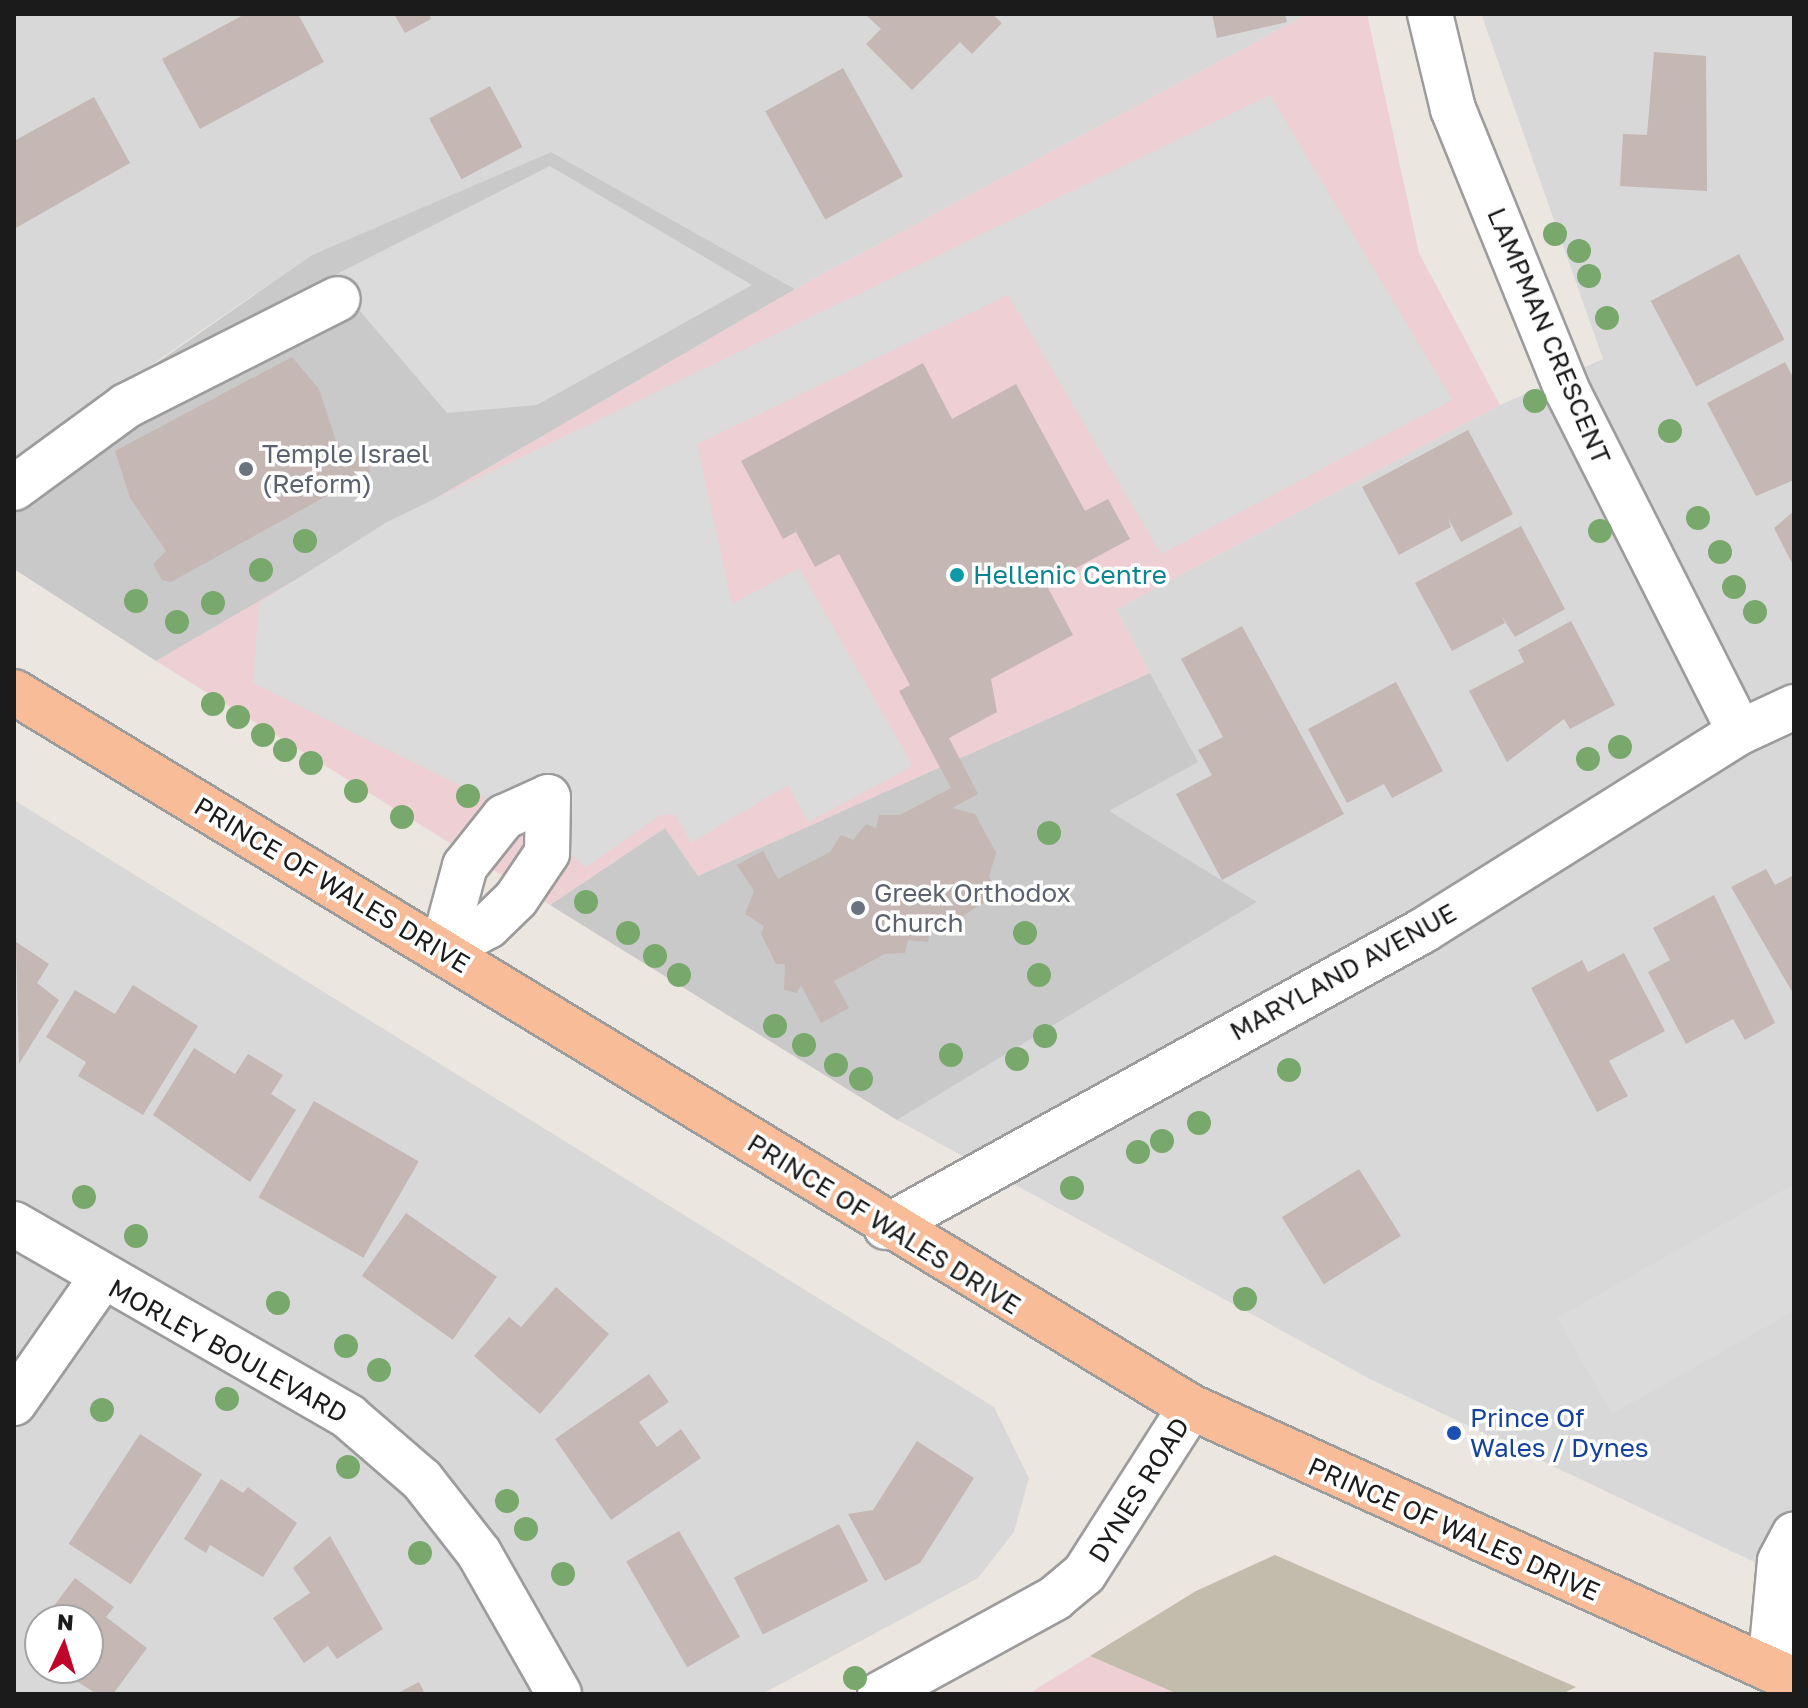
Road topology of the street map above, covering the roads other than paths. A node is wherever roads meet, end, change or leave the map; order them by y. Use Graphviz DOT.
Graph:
graph roads {
  1 [pos="1430,14"];
  2 [pos="338,299"];
  3 [pos="14,488"];
  4 [pos="14,692"];
  5 [pos="1794,707"];
  6 [pos="1740,732"];
  7 [pos="14,1224"];
  8 [pos="886,1227"];
  9 [pos="100,1280"];
  10 [pos="14,1403"];
  11 [pos="1191,1407"];
  12 [pos="1794,1535"];
  13 [pos="1786,1664"];
  14 [pos="559,1694"];
  15 [pos="880,1694"];
  1 -- 6 [label="street, LAMPMAN CRESCENT"];
  2 -- 3 [label="street"];
  4 -- 8 [label="main road, PRINCE OF WALES DRIVE"];
  5 -- 6 [label="street, MARYLAND AVENUE"];
  6 -- 8 [label="street, MARYLAND AVENUE"];
  7 -- 9 [label="street, MORLEY BOULEVARD"];
  8 -- 11 [label="main road, PRINCE OF WALES DRIVE"];
  9 -- 10 [label="street"];
  9 -- 14 [label="street, MORLEY BOULEVARD"];
  11 -- 13 [label="main road, PRINCE OF WALES DRIVE"];
  11 -- 15 [label="street, DYNES ROAD"];
  12 -- 13 [label="street"];
}
